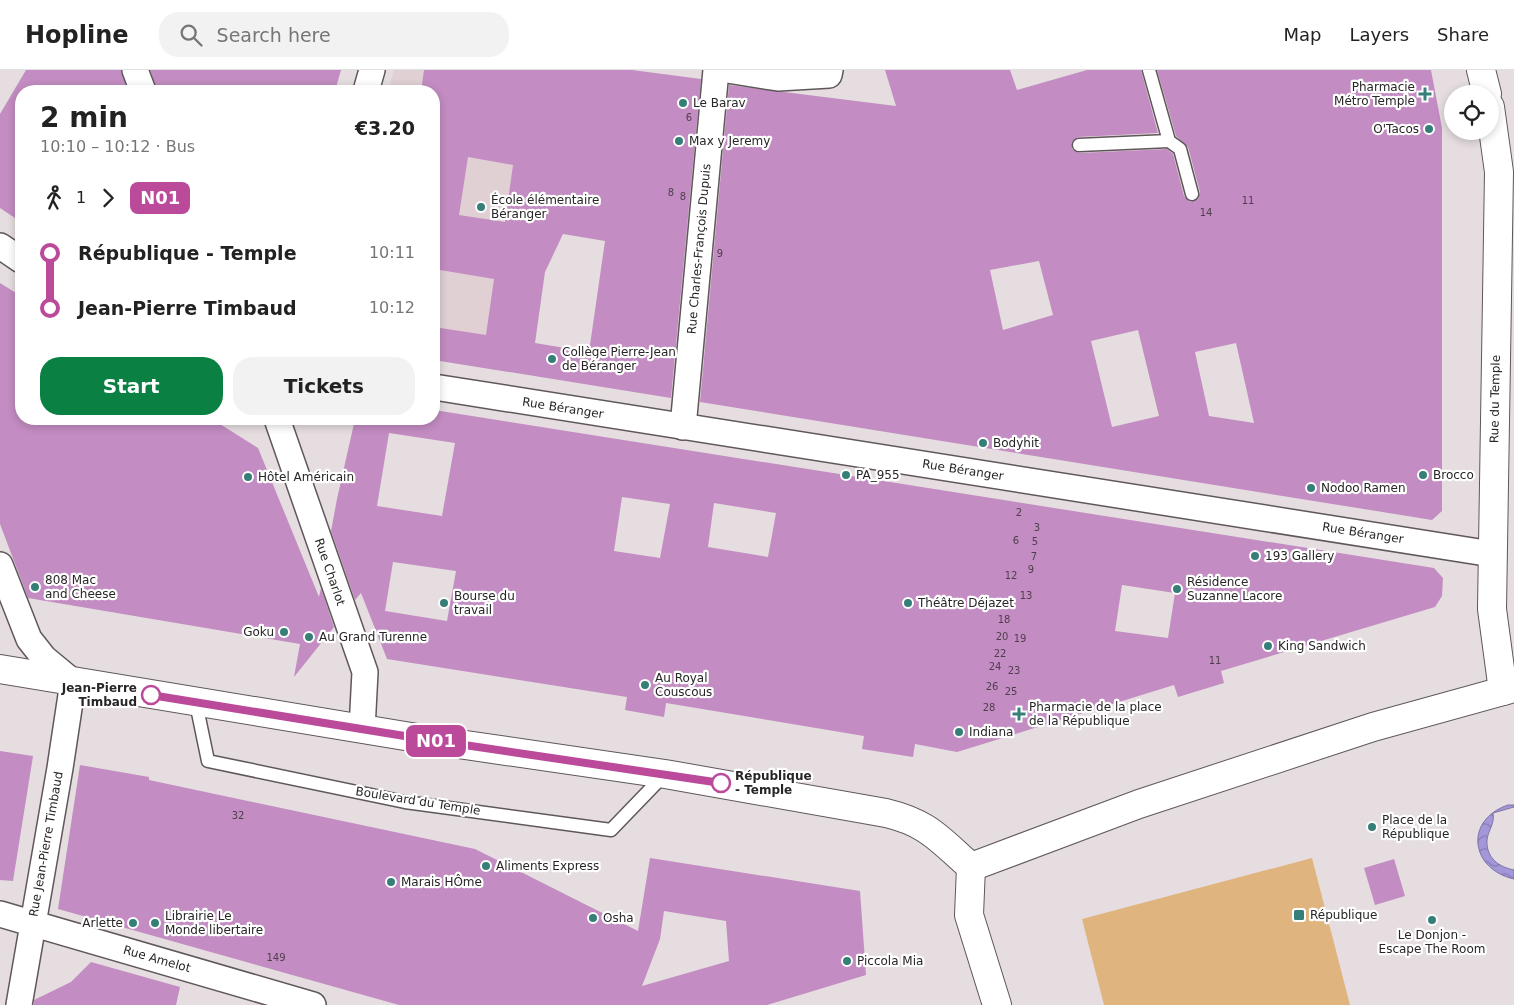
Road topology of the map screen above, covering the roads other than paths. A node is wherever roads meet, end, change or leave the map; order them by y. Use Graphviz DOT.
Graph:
graph roads {
  1 [pos="135,70"];
  2 [pos="372,70"];
  3 [pos="716,70"];
  4 [pos="727,70"];
  5 [pos="830,70"];
  6 [pos="1149,70"];
  7 [pos="1481,70"];
  8 [pos="141,85"];
  9 [pos="368,85"];
  10 [pos="1485,85"];
  11 [pos="1498,140"];
  12 [pos="1170,141"];
  13 [pos="1079,144"];
  14 [pos="1506,173"];
  15 [pos="1192,194"];
  16 [pos="0,246"];
  17 [pos="15,256"];
  18 [pos="440,388"];
  19 [pos="279,425"];
  20 [pos="683,427"];
  21 [pos="1492,554"];
  22 [pos="0,565"];
  23 [pos="0,669"];
  24 [pos="73,682"];
  25 [pos="1508,689"];
  26 [pos="196,703"];
  27 [pos="362,729"];
  28 [pos="665,774"];
  29 [pos="970,867"];
  30 [pos="0,914"];
  31 [pos="32,923"];
  32 [pos="303,1003"];
  33 [pos="992,1004"];
  34 [pos="19,1005"];
  1 -- 8 [label="street"];
  2 -- 9 [label="street"];
  3 -- 20 [label="street, Rue Charles-François Dupuis"];
  4 -- 5 [label="street"];
  6 -- 12 [label="lane"];
  7 -- 10 [label="main road"];
  11 -- 14 [label="main road, Rue du Temple"];
  12 -- 13 [label="lane"];
  12 -- 15 [label="lane"];
  14 -- 21 [label="main road, Rue du Temple"];
  16 -- 17 [label="street"];
  18 -- 20 [label="street, Rue Béranger"];
  19 -- 27 [label="street, Rue Charlot"];
  20 -- 21 [label="street, Rue Béranger"];
  21 -- 25 [label="main road, Rue du Temple"];
  22 -- 24 [label="street"];
  23 -- 24 [label="main road"];
  24 -- 26 [label="main road"];
  24 -- 31 [label="street, Rue Jean-Pierre Timbaud"];
  25 -- 29 [label="main road"];
  26 -- 27 [label="main road"];
  26 -- 28 [label="lane, Boulevard du Temple"];
  27 -- 28 [label="main road"];
  28 -- 29 [label="main road"];
  29 -- 33 [label="main road"];
  30 -- 31 [label="street, Rue Amelot"];
  31 -- 32 [label="street, Rue Amelot"];
  31 -- 34 [label="street, Rue Jean-Pierre Timbaud"];
}
